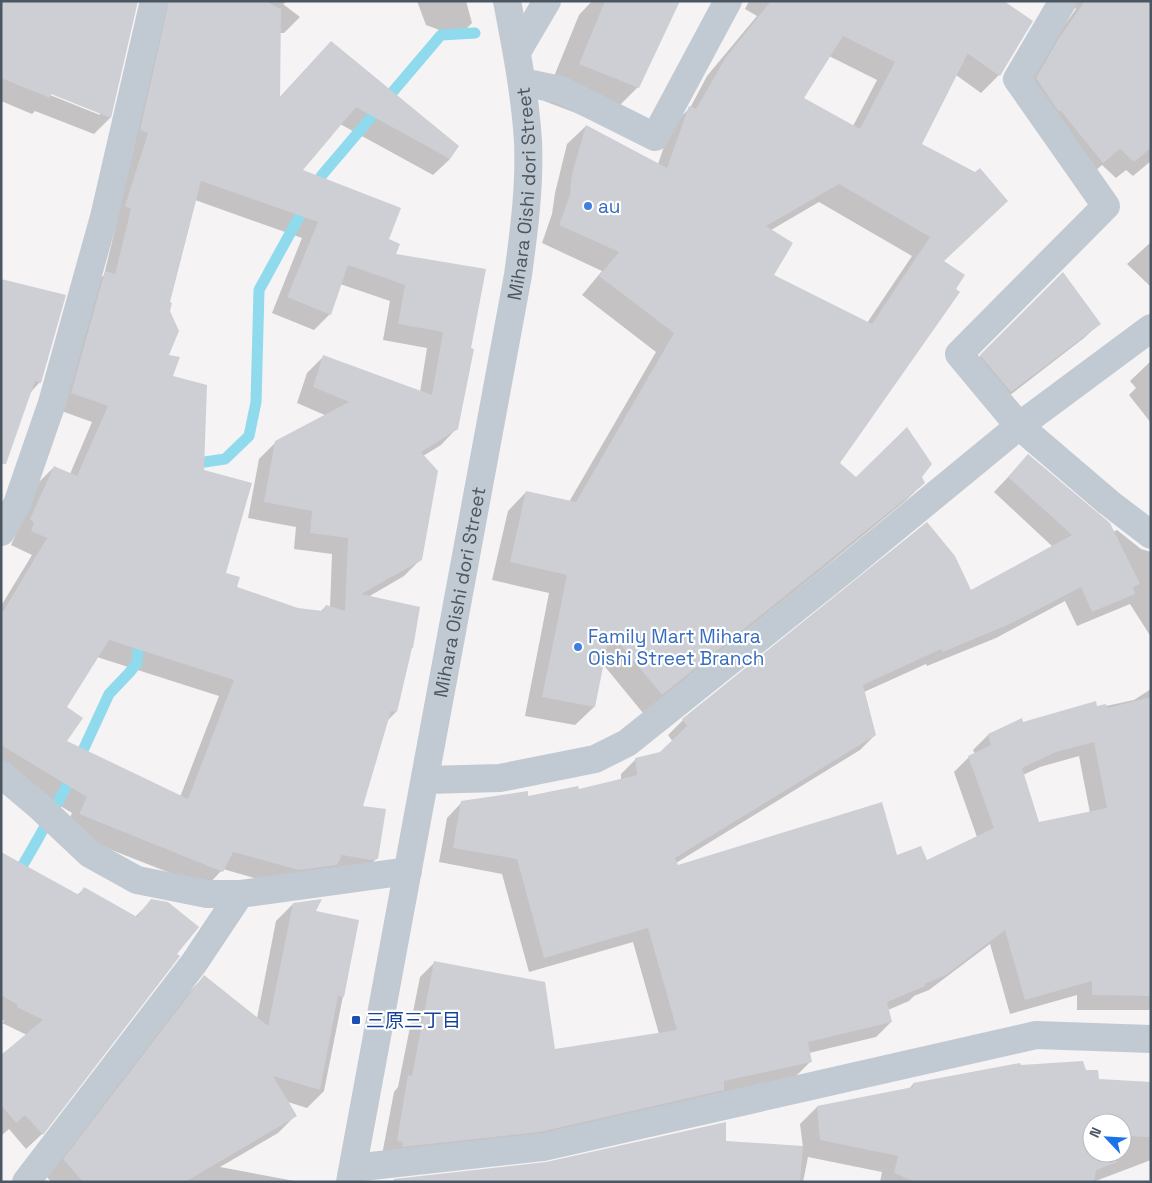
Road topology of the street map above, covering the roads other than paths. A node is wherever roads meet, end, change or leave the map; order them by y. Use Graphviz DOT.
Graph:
graph roads {
  1 [pos="154,1"];
  2 [pos="507,1"];
  3 [pos="547,1"];
  4 [pos="728,1"];
  5 [pos="1063,1"];
  6 [pos="517,52"];
  7 [pos="522,82"];
  8 [pos="1151,328"];
  9 [pos="1019,426"];
  10 [pos="1,532"];
  11 [pos="1151,535"];
  12 [pos="1,774"];
  13 [pos="426,780"];
  14 [pos="408,871"];
  15 [pos="240,894"];
  16 [pos="1151,1039"];
  17 [pos="352,1175"];
  18 [pos="26,1182"];
  1 -- 10 [label="street"];
  2 -- 6 [label="street, Mihara Oishi dori Street"];
  3 -- 6 [label="street"];
  4 -- 7 [label="street"];
  5 -- 9 [label="street"];
  6 -- 7 [label="street, Mihara Oishi dori Street"];
  7 -- 13 [label="street, Mihara Oishi dori Street"];
  8 -- 9 [label="street"];
  9 -- 11 [label="street"];
  9 -- 13 [label="street"];
  12 -- 15 [label="street"];
  13 -- 14 [label="street, Mihara Oishi dori Street"];
  14 -- 15 [label="street"];
  14 -- 17 [label="street, Mihara Oishi dori Street"];
  15 -- 18 [label="street"];
  16 -- 17 [label="street"];
}
